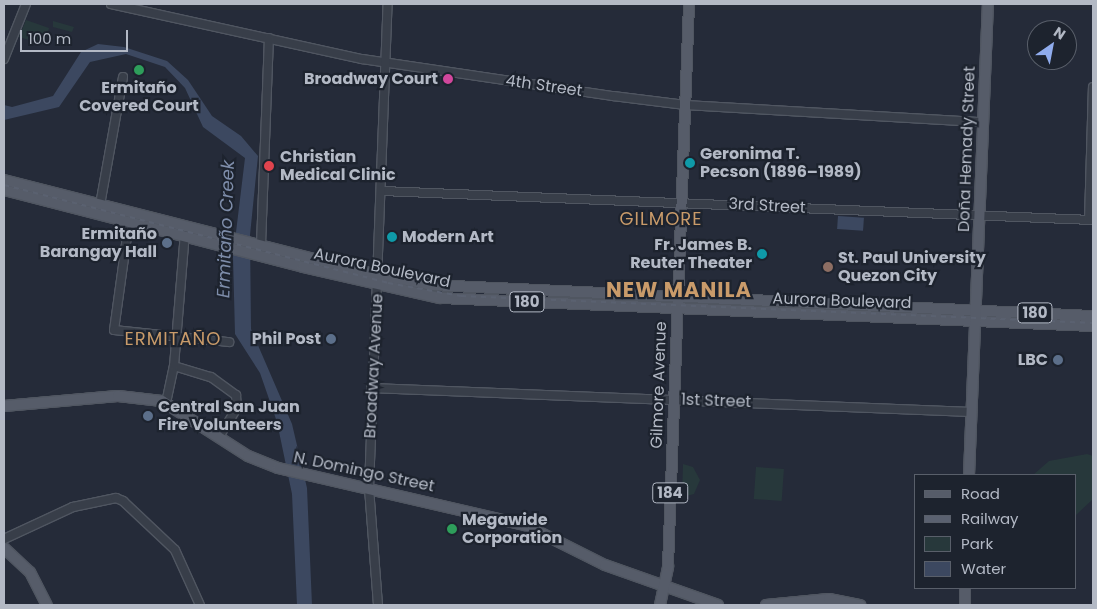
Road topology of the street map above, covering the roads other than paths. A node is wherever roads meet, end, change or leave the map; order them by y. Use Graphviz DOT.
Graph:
graph roads {
  1 [pos="26,4"];
  2 [pos="111,4"];
  3 [pos="388,4"];
  4 [pos="689,4"];
  5 [pos="988,4"];
  6 [pos="269,38"];
  7 [pos="4,59"];
  8 [pos="386,63"];
  9 [pos="124,77"];
  10 [pos="1093,87"];
  11 [pos="685,105"];
  12 [pos="1093,114"];
  13 [pos="983,122"];
  14 [pos="4,180"];
  15 [pos="4,190"];
  16 [pos="382,191"];
  17 [pos="59,199"];
  18 [pos="680,201"];
  19 [pos="100,205"];
  20 [pos="979,215"];
  21 [pos="1091,220"];
  22 [pos="129,222"];
  23 [pos="186,231"];
  24 [pos="255,247"];
  25 [pos="378,280"];
  26 [pos="678,298"];
  27 [pos="677,309"];
  28 [pos="976,316"];
  29 [pos="1093,316"];
  30 [pos="1093,326"];
  31 [pos="175,337"];
  32 [pos="229,342"];
  33 [pos="174,366"];
  34 [pos="371,388"];
  35 [pos="673,399"];
  36 [pos="166,403"];
  37 [pos="4,406"];
  38 [pos="972,412"];
  39 [pos="219,437"];
  40 [pos="970,474"];
  41 [pos="369,488"];
  42 [pos="4,539"];
  43 [pos="4,548"];
  44 [pos="663,586"];
  45 [pos="966,589"];
  46 [pos="47,605"];
  47 [pos="200,605"];
  48 [pos="378,605"];
  49 [pos="660,605"];
  50 [pos="718,605"];
  51 [pos="766,605"];
  52 [pos="860,605"];
  53 [pos="965,605"];
  1 -- 7 [label="street"];
  2 -- 6 [label="street, 4th Street"];
  3 -- 8 [label="street, Broadway Avenue"];
  4 -- 11 [label="main road, Gilmore Avenue"];
  5 -- 13 [label="main road, Doña Hemady Street"];
  6 -- 8 [label="street, 4th Street"];
  6 -- 24 [label="street"];
  8 -- 11 [label="street, 4th Street"];
  8 -- 16 [label="street, Broadway Avenue"];
  9 -- 19 [label="street"];
  10 -- 12 [label="street"];
  11 -- 13 [label="street, 4th Street"];
  11 -- 18 [label="main road, Gilmore Avenue"];
  12 -- 21 [label="street"];
  13 -- 20 [label="main road, Doña Hemady Street"];
  14 -- 17 [label="main road, Aurora Boulevard / 180"];
  15 -- 17 [label="main road, Aurora Boulevard / 180"];
  16 -- 18 [label="street, 3rd Street"];
  16 -- 25 [label="street, Broadway Avenue"];
  17 -- 19 [label="main road, Aurora Boulevard / 180"];
  17 -- 22 [label="main road, Aurora Boulevard / 180"];
  18 -- 20 [label="street, 3rd Street"];
  18 -- 26 [label="main road, Gilmore Avenue"];
  19 -- 23 [label="main road, Aurora Boulevard / 180"];
  20 -- 21 [label="street, 3rd Street"];
  20 -- 28 [label="main road, Doña Hemady Street"];
  22 -- 23 [label="main road, Aurora Boulevard / 180"];
  22 -- 31 [label="street"];
  23 -- 24 [label="main road, Aurora Boulevard / 180"];
  23 -- 31 [label="street"];
  24 -- 25 [label="main road, Aurora Boulevard / 180"];
  25 -- 26 [label="main road, Aurora Boulevard / 180"];
  25 -- 27 [label="main road, Aurora Boulevard / 180"];
  25 -- 34 [label="street, Broadway Avenue"];
  26 -- 27 [label="main road, Gilmore Avenue / 184"];
  26 -- 28 [label="main road, Aurora Boulevard / 180"];
  27 -- 28 [label="main road, Aurora Boulevard / 180"];
  27 -- 35 [label="main road, Gilmore Avenue / 184"];
  28 -- 29 [label="main road, Aurora Boulevard / 180"];
  28 -- 30 [label="main road, Aurora Boulevard / 180"];
  28 -- 38 [label="main road, Doña Hemady Street"];
  31 -- 32 [label="street"];
  31 -- 33 [label="street"];
  33 -- 36 [label="street"];
  33 -- 39 [label="street"];
  34 -- 35 [label="street, 1st Street"];
  34 -- 41 [label="street, Broadway Avenue"];
  35 -- 38 [label="street, 1st Street"];
  35 -- 44 [label="main road, Gilmore Avenue / 184"];
  36 -- 37 [label="main road, N. Domingo Street"];
  36 -- 39 [label="main road, N. Domingo Street"];
  38 -- 40 [label="main road, Doña Hemady Street"];
  39 -- 41 [label="main road, N. Domingo Street"];
  41 -- 44 [label="main road, N. Domingo Street"];
  41 -- 48 [label="street, Broadway Avenue"];
  42 -- 47 [label="street"];
  43 -- 46 [label="main road"];
  44 -- 49 [label="main road, 184"];
  44 -- 50 [label="main road, N. Domingo Street"];
  45 -- 53 [label="main road"];
  51 -- 52 [label="main road"];
}
